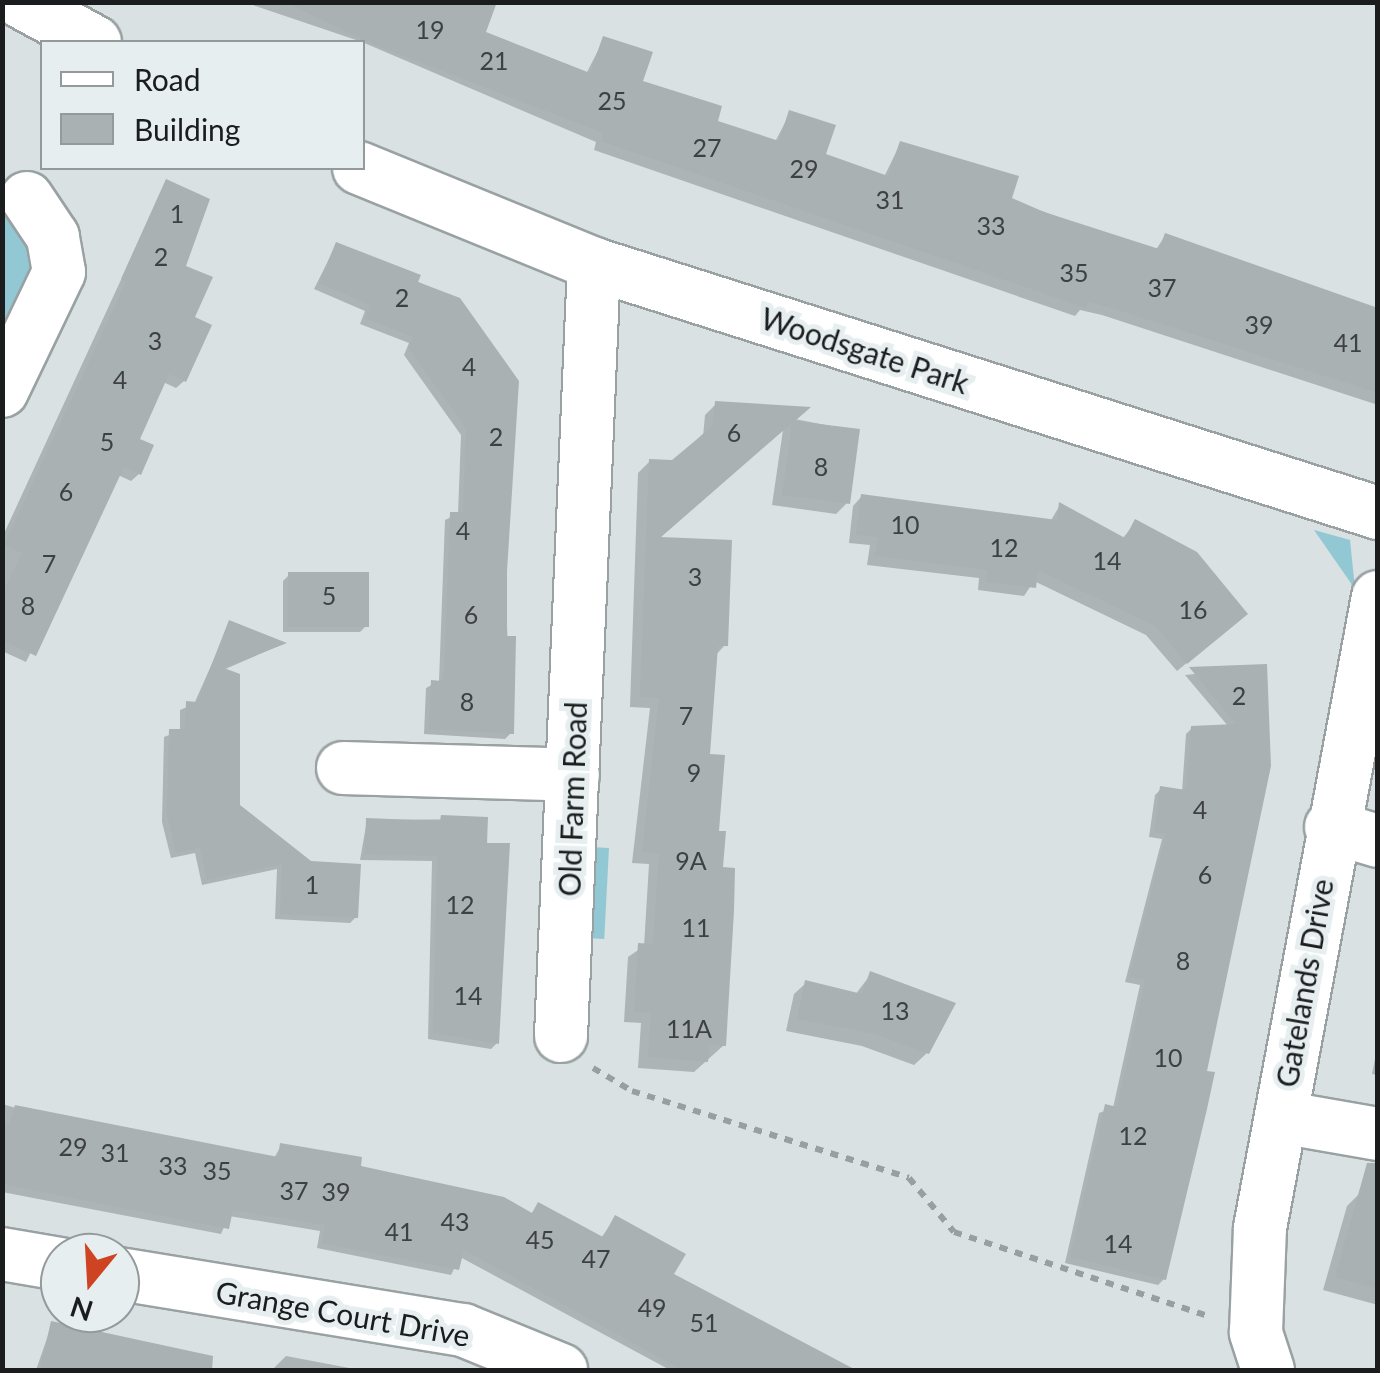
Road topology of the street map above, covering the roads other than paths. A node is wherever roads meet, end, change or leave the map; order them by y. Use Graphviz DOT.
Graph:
graph roads {
  1 [pos="21,2"];
  2 [pos="90,40"];
  3 [pos="365,170"];
  4 [pos="24,188"];
  5 [pos="594,264"];
  6 [pos="2,392"];
  7 [pos="1378,513"];
  8 [pos="1378,597"];
  9 [pos="344,767"];
  10 [pos="573,775"];
  11 [pos="1354,834"];
  12 [pos="561,1036"];
  13 [pos="1281,1116"];
  14 [pos="1378,1134"];
  15 [pos="2,1254"];
  16 [pos="40,1261"];
  17 [pos="140,1277"];
  18 [pos="1262,1351"];
  19 [pos="561,1370"];
  1 -- 2 [label="street"];
  3 -- 5 [label="street, Woodsgate Park"];
  4 -- 6 [label="street"];
  5 -- 7 [label="street, Woodsgate Park"];
  5 -- 10 [label="street, Old Farm Road"];
  8 -- 11 [label="street, Gatelands Drive"];
  9 -- 10 [label="street"];
  10 -- 12 [label="street, Old Farm Road"];
  11 -- 13 [label="street, Gatelands Drive"];
  13 -- 14 [label="street"];
  13 -- 18 [label="street, Gatelands Drive"];
  15 -- 16 [label="street"];
  17 -- 19 [label="street, Grange Court Drive"];
}
